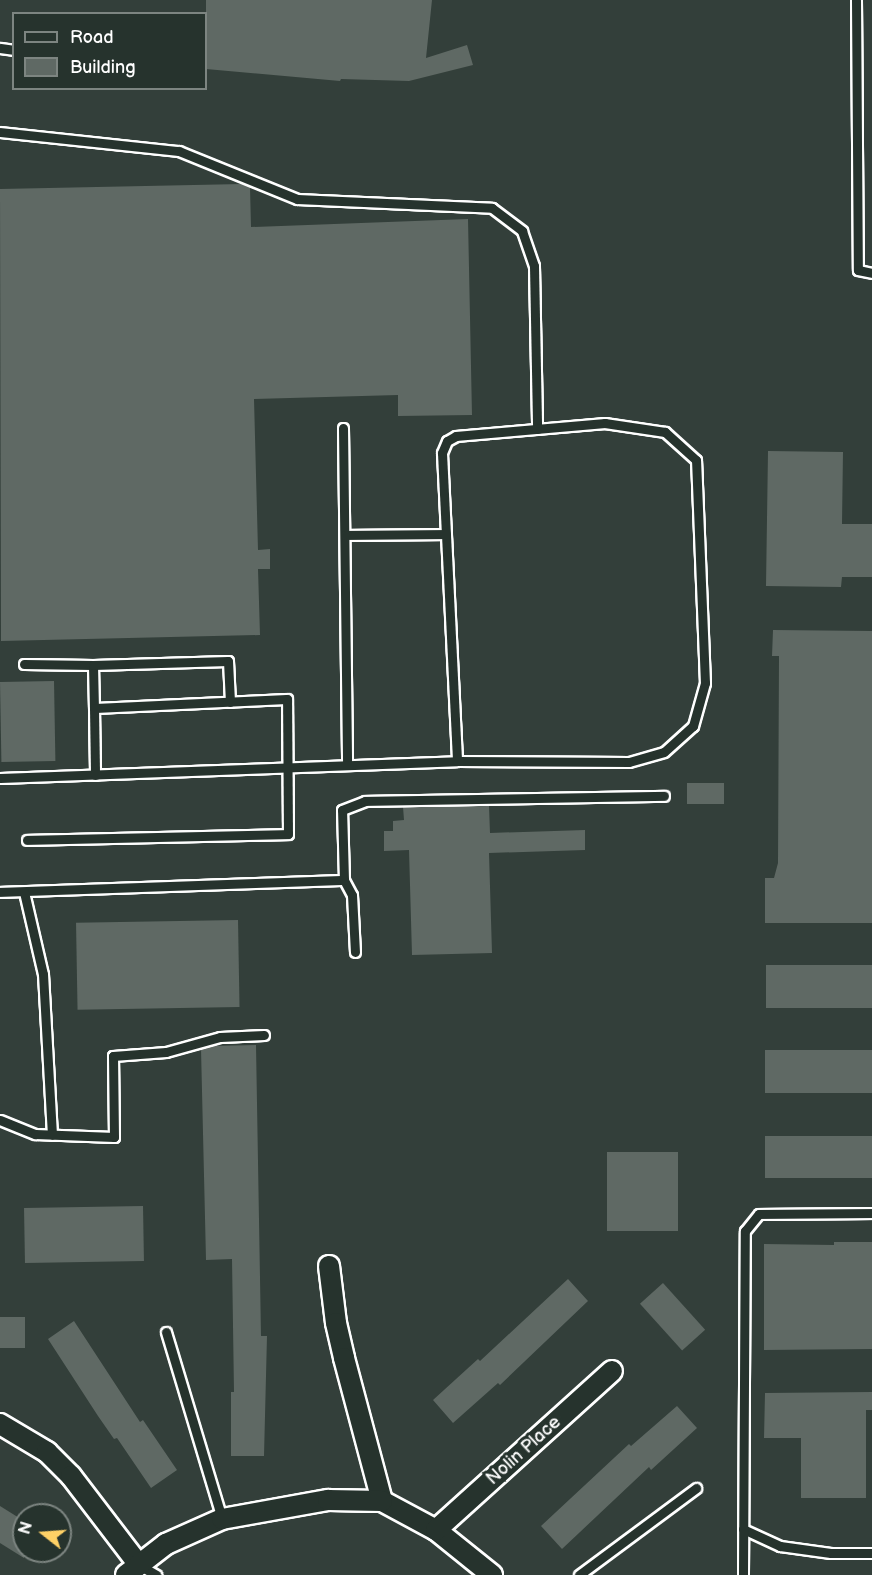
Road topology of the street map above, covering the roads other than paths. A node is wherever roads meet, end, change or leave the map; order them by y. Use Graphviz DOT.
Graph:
graph roads {
  1 [pos="856,0"];
  2 [pos="0,132"];
  3 [pos="872,273"];
  4 [pos="343,428"];
  5 [pos="537,429"];
  6 [pos="446,534"];
  7 [pos="345,535"];
  8 [pos="24,664"];
  9 [pos="93,665"];
  10 [pos="230,702"];
  11 [pos="94,708"];
  12 [pos="457,761"];
  13 [pos="347,764"];
  14 [pos="288,765"];
  15 [pos="95,775"];
  16 [pos="0,778"];
  17 [pos="664,796"];
  18 [pos="27,840"];
  19 [pos="344,880"];
  20 [pos="0,892"];
  21 [pos="24,892"];
  22 [pos="355,952"];
  23 [pos="264,1035"];
  24 [pos="0,1120"];
  25 [pos="52,1135"];
  26 [pos="872,1213"];
  27 [pos="329,1266"];
  28 [pos="166,1332"];
  29 [pos="612,1371"];
  30 [pos="0,1424"];
  31 [pos="696,1488"];
  32 [pos="382,1501"];
  33 [pos="222,1519"];
  34 [pos="743,1529"];
  35 [pos="435,1530"];
  36 [pos="872,1553"];
  37 [pos="140,1572"];
  38 [pos="492,1575"];
  39 [pos="579,1575"];
  40 [pos="743,1575"];
  1 -- 3 [label="lane"];
  2 -- 5 [label="lane"];
  4 -- 7 [label="lane"];
  5 -- 6 [label="lane"];
  5 -- 12 [label="lane"];
  6 -- 7 [label="lane"];
  6 -- 12 [label="lane"];
  7 -- 13 [label="lane"];
  8 -- 9 [label="lane"];
  9 -- 10 [label="lane"];
  9 -- 11 [label="lane"];
  10 -- 11 [label="lane"];
  10 -- 14 [label="lane"];
  11 -- 15 [label="lane"];
  12 -- 13 [label="lane"];
  13 -- 14 [label="lane"];
  14 -- 15 [label="lane"];
  14 -- 18 [label="lane"];
  15 -- 16 [label="lane"];
  17 -- 19 [label="lane"];
  19 -- 21 [label="lane"];
  19 -- 22 [label="lane"];
  20 -- 21 [label="lane"];
  21 -- 25 [label="lane"];
  23 -- 25 [label="lane"];
  24 -- 25 [label="lane"];
  26 -- 34 [label="lane"];
  27 -- 32 [label="street"];
  28 -- 33 [label="lane"];
  29 -- 35 [label="street, Nolin Place"];
  30 -- 37 [label="street"];
  31 -- 39 [label="lane"];
  32 -- 33 [label="street"];
  32 -- 35 [label="street"];
  33 -- 37 [label="street"];
  34 -- 36 [label="lane"];
  34 -- 40 [label="lane"];
  35 -- 38 [label="street"];
}
